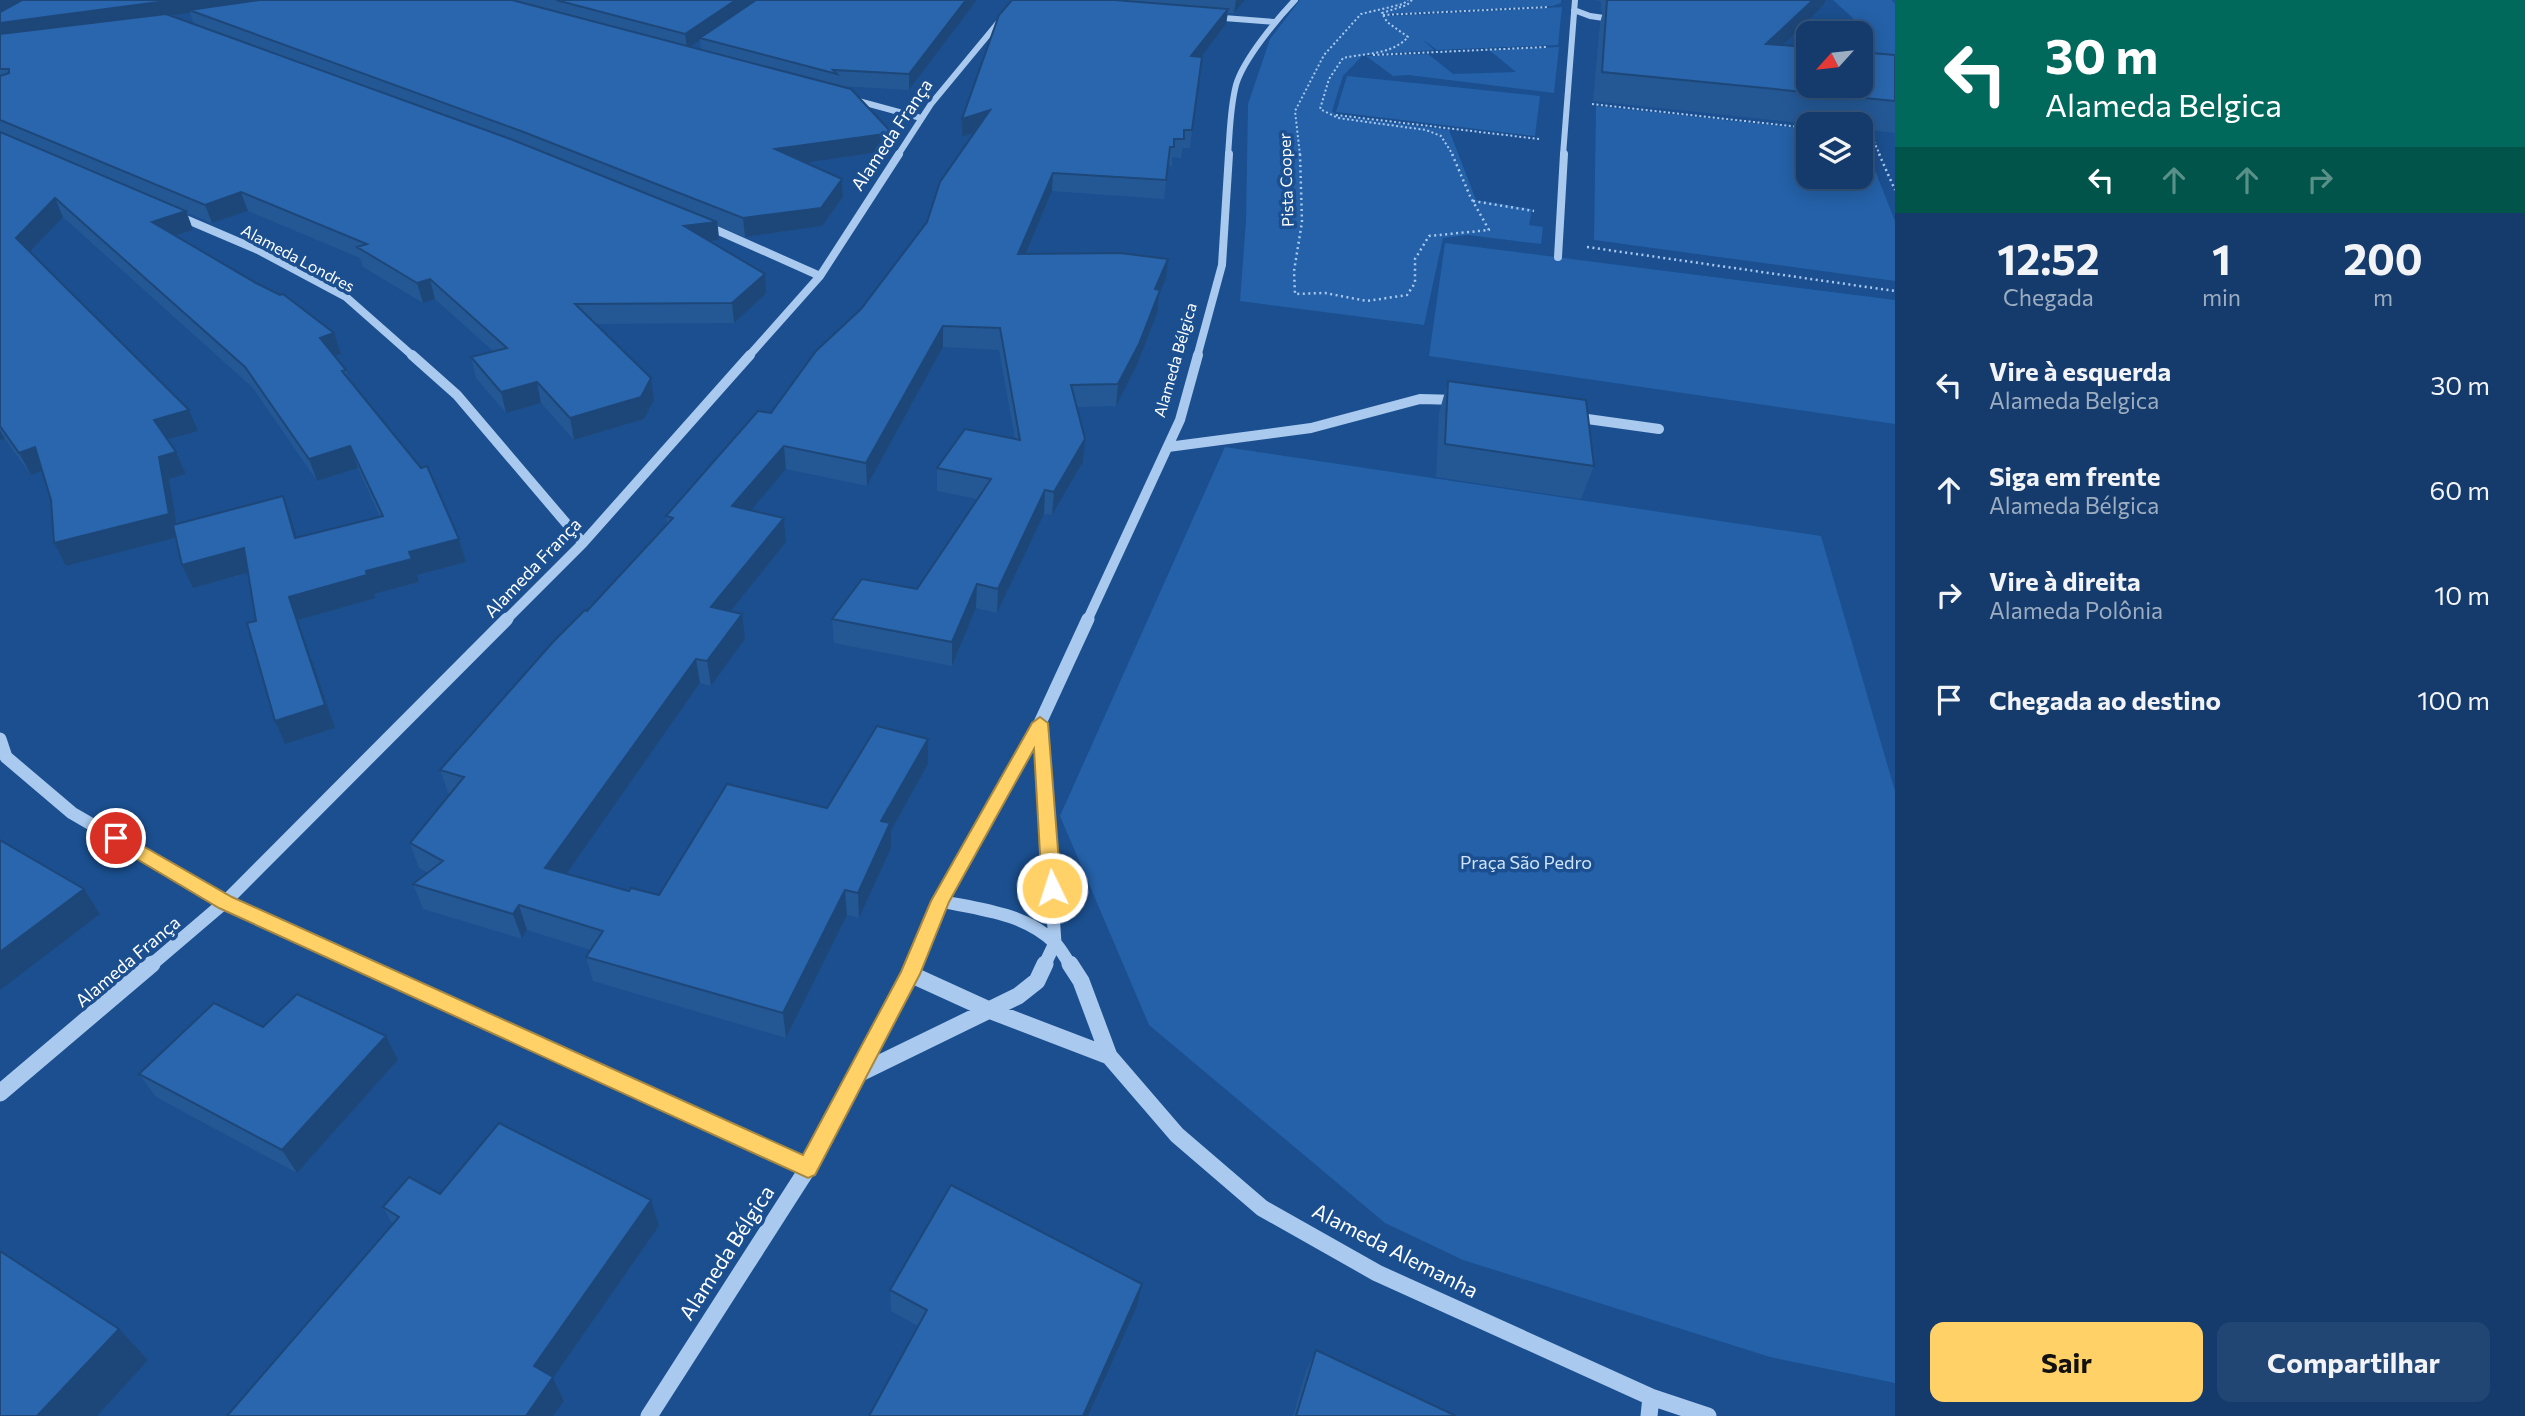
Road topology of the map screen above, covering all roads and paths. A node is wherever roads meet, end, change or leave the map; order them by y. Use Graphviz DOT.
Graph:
graph roads {
  1 [pos="1295,0"];
  2 [pos="1410,0"];
  3 [pos="1020,2"];
  4 [pos="1574,5"];
  5 [pos="1383,15"];
  6 [pos="1206,17"];
  7 [pos="1629,21"];
  8 [pos="1274,22"];
  9 [pos="1571,46"];
  10 [pos="1362,53"];
  11 [pos="848,98"];
  12 [pos="1567,101"];
  13 [pos="1330,114"];
  14 [pos="922,118"];
  15 [pos="1796,127"];
  16 [pos="1873,140"];
  17 [pos="1564,142"];
  18 [pos="1895,190"];
  19 [pos="1473,201"];
  20 [pos="170,213"];
  21 [pos="1559,215"];
  22 [pos="699,222"];
  23 [pos="1558,243"];
  24 [pos="1558,257"];
  25 [pos="820,276"];
  26 [pos="1895,291"];
  27 [pos="1473,402"];
  28 [pos="1566,416"];
  29 [pos="1659,429"];
  30 [pos="1168,447"];
  31 [pos="583,543"];
  32 [pos="1040,723"];
  33 [pos="0,739"];
  34 [pos="940,901"];
  35 [pos="225,902"];
  36 [pos="1055,943"];
  37 [pos="910,974"];
  38 [pos="989,1010"];
  39 [pos="1109,1056"];
  40 [pos="858,1074"];
  41 [pos="0,1093"];
  42 [pos="808,1168"];
  43 [pos="1650,1406"];
  44 [pos="649,1416"];
  45 [pos="1708,1416"];
  1 -- 8 [label="street, Alameda Bélgica"];
  2 -- 5 [label="path, Pista Cooper"];
  2 -- 19 [label="path, Pista Cooper"];
  3 -- 14 [label="street, Alameda França"];
  4 -- 5 [label="path"];
  4 -- 7 [label="street"];
  4 -- 9 [label="street"];
  5 -- 10 [label="path"];
  6 -- 8 [label="street"];
  8 -- 30 [label="street, Alameda Bélgica"];
  9 -- 10 [label="path"];
  9 -- 12 [label="street"];
  10 -- 13 [label="path"];
  11 -- 14 [label="street"];
  12 -- 15 [label="path"];
  12 -- 17 [label="street"];
  13 -- 17 [label="path"];
  13 -- 19 [label="path, Pista Cooper"];
  14 -- 25 [label="street, Alameda França"];
  16 -- 18 [label="path"];
  17 -- 21 [label="street"];
  19 -- 21 [label="path"];
  20 -- 31 [label="street, Alameda Londres"];
  21 -- 23 [label="street"];
  22 -- 25 [label="street"];
  23 -- 24 [label="street"];
  23 -- 26 [label="path"];
  25 -- 31 [label="street, Alameda França"];
  27 -- 30 [label="street"];
  28 -- 29 [label="street"];
  30 -- 32 [label="street, Alameda Bélgica"];
  31 -- 35 [label="street, Alameda França"];
  32 -- 34 [label="street, Alameda Bélgica"];
  32 -- 36 [label="street"];
  33 -- 35 [label="street"];
  34 -- 36 [label="street, Alameda Alemanha"];
  34 -- 37 [label="street"];
  35 -- 41 [label="street, Alameda França"];
  35 -- 42 [label="street"];
  36 -- 38 [label="street"];
  36 -- 39 [label="street, Alameda Alemanha"];
  37 -- 38 [label="street, Alameda Alemanha"];
  37 -- 40 [label="street, Alameda Bélgica"];
  38 -- 39 [label="street, Alameda Alemanha"];
  38 -- 40 [label="street"];
  39 -- 43 [label="street, Alameda Alemanha"];
  40 -- 42 [label="street, Alameda Bélgica"];
  42 -- 44 [label="street, Alameda Bélgica"];
  43 -- 45 [label="street, Alameda Alemanha"];
}
